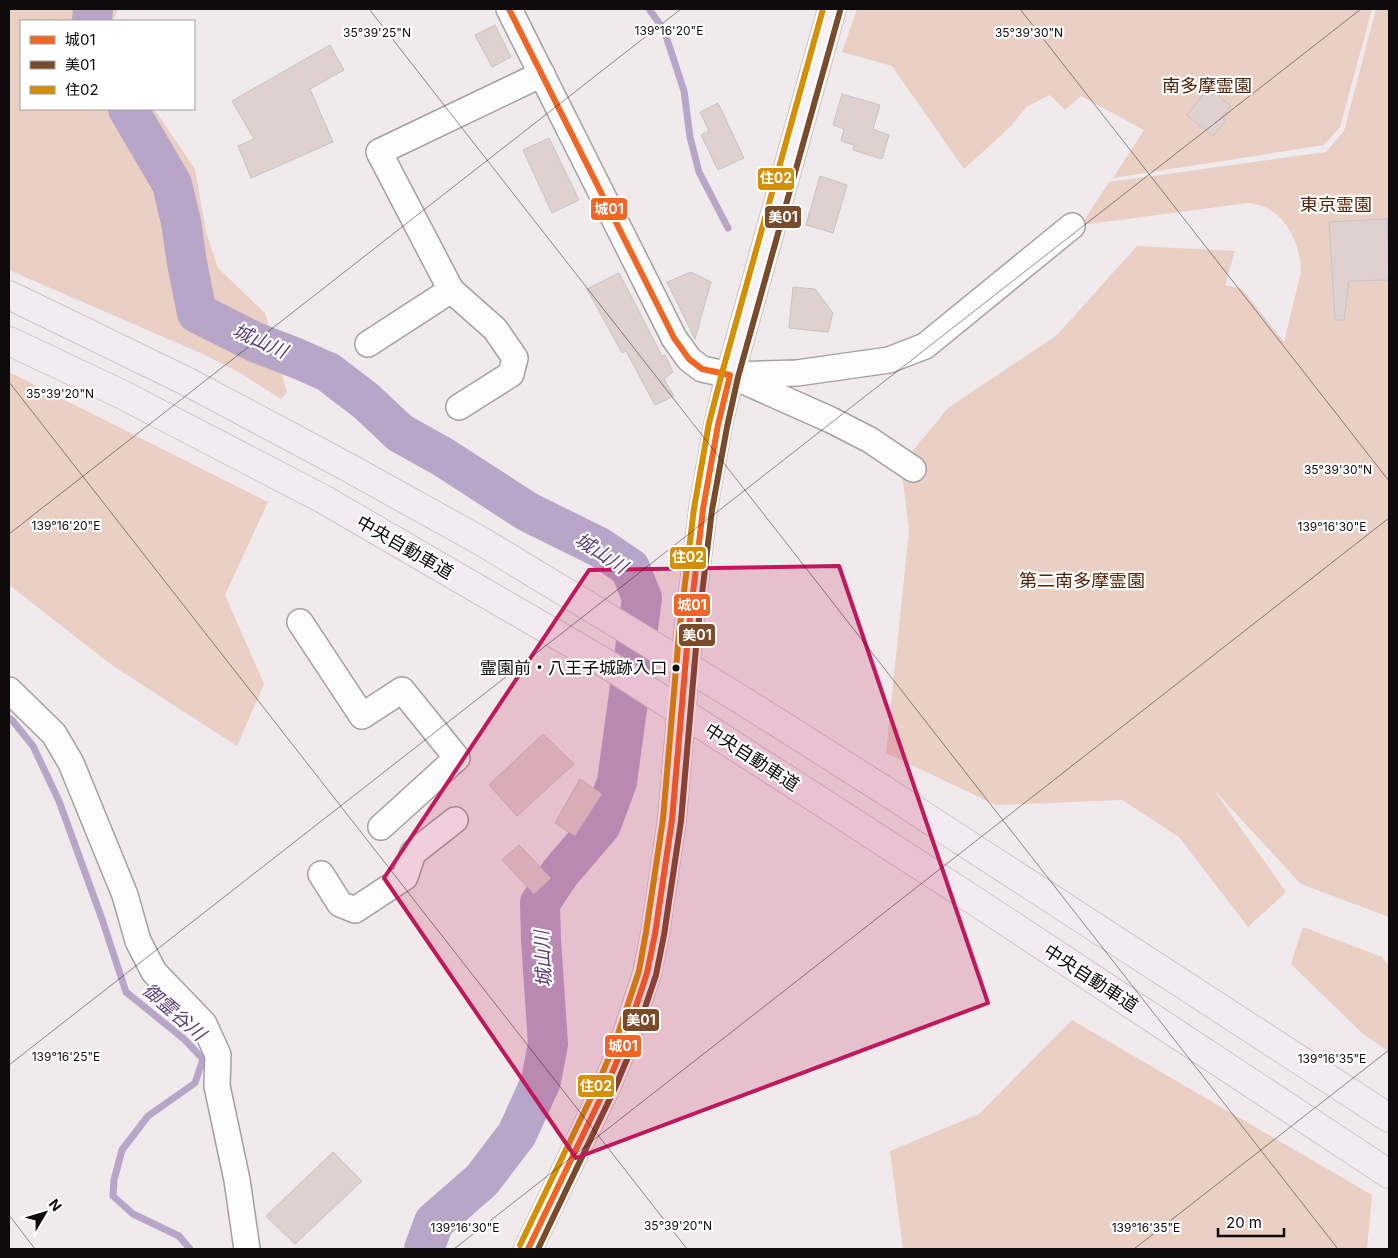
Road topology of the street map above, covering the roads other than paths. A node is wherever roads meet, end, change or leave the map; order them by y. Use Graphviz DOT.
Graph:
graph roads {
  1 [pos="509,9"];
  2 [pos="832,9"];
  3 [pos="542,74"];
  4 [pos="1072,226"];
  5 [pos="451,290"];
  6 [pos="9,295"];
  7 [pos="9,341"];
  8 [pos="368,344"];
  9 [pos="730,375"];
  10 [pos="458,407"];
  11 [pos="913,469"];
  12 [pos="300,622"];
  13 [pos="9,690"];
  14 [pos="455,820"];
  15 [pos="381,827"];
  16 [pos="321,874"];
  17 [pos="1389,1118"];
  18 [pos="1389,1174"];
  19 [pos="247,1249"];
  20 [pos="528,1249"];
  1 -- 3 [label="street"];
  2 -- 9 [label="main road"];
  3 -- 5 [label="street"];
  3 -- 9 [label="street"];
  4 -- 9 [label="street"];
  5 -- 8 [label="street"];
  5 -- 10 [label="street"];
  6 -- 17 [label="highway, bridge"];
  7 -- 18 [label="highway, 中央自動車道, bridge"];
  9 -- 11 [label="street"];
  9 -- 20 [label="main road"];
  12 -- 15 [label="street"];
  13 -- 19 [label="street"];
  14 -- 16 [label="street"];
}
